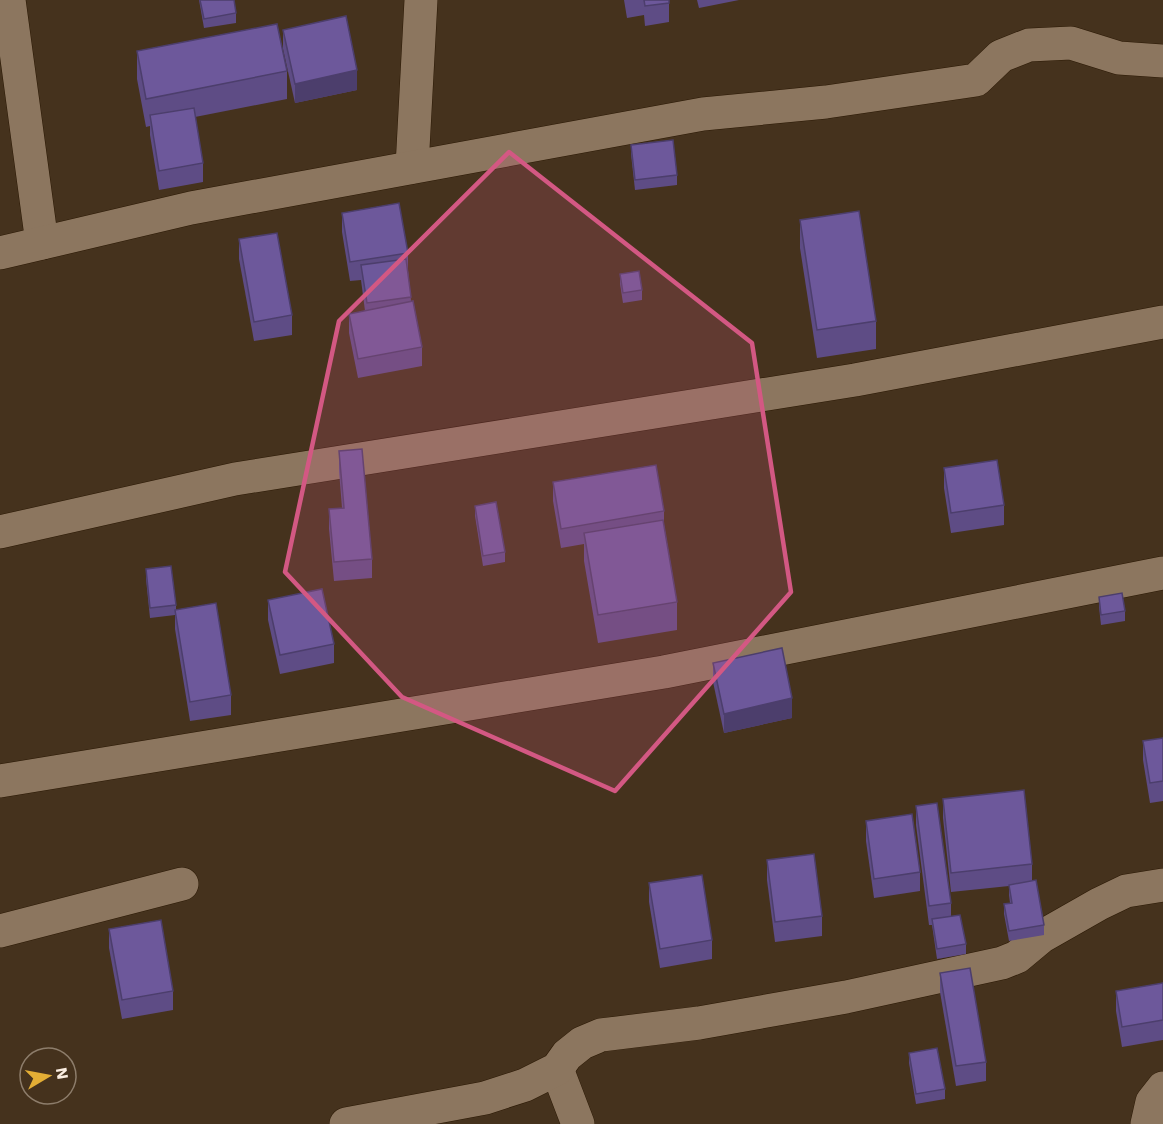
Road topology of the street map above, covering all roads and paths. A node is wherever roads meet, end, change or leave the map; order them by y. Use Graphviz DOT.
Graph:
graph roads {
  1 [pos="9,0"];
  2 [pos="421,0"];
  3 [pos="1163,61"];
  4 [pos="412,167"];
  5 [pos="42,243"];
  6 [pos="0,253"];
  7 [pos="1163,322"];
  8 [pos="0,532"];
  9 [pos="1163,573"];
  10 [pos="0,781"];
  11 [pos="182,884"];
  12 [pos="1163,885"];
  13 [pos="0,931"];
  14 [pos="557,1069"];
  15 [pos="1163,1088"];
  16 [pos="346,1124"];
  17 [pos="578,1124"];
  18 [pos="1147,1124"];
  1 -- 5 [label="street"];
  2 -- 4 [label="street"];
  3 -- 4 [label="street"];
  4 -- 5 [label="street"];
  5 -- 6 [label="street"];
  7 -- 8 [label="street"];
  9 -- 10 [label="street"];
  11 -- 13 [label="street"];
  12 -- 14 [label="street"];
  14 -- 16 [label="street"];
  14 -- 17 [label="street"];
  15 -- 18 [label="street"];
}
